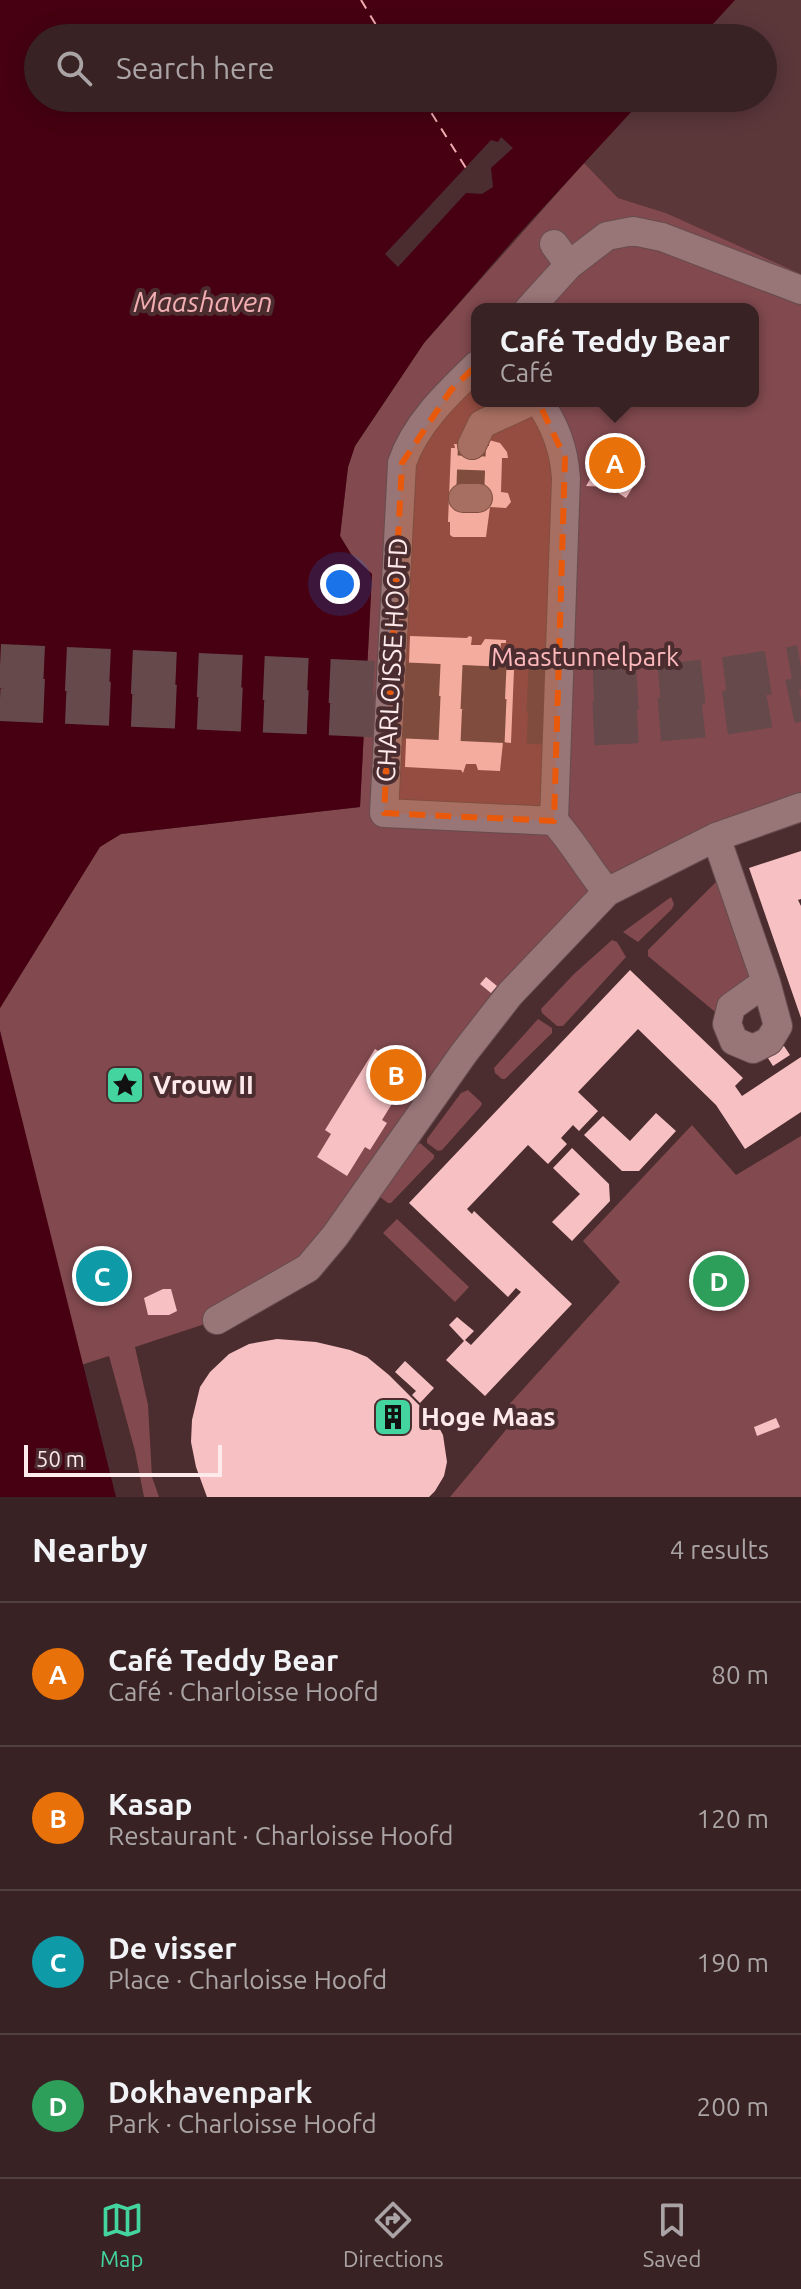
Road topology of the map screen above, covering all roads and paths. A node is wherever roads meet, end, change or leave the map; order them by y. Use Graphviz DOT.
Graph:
graph roads {
  1 [pos="801,290"];
  2 [pos="532,303"];
  3 [pos="471,371"];
  4 [pos="519,407"];
  5 [pos="543,407"];
  6 [pos="472,445"];
  7 [pos="801,807"];
  8 [pos="554,821"];
  9 [pos="716,837"];
  10 [pos="607,892"];
  11 [pos="766,982"];
  12 [pos="217,1320"];
  1 -- 2 [label="street"];
  3 -- 8 [label="street, CHARLOISSE HOOFD"];
  4 -- 6 [label="street"];
  5 -- 8 [label="street"];
  7 -- 9 [label="street"];
  8 -- 10 [label="street"];
  9 -- 10 [label="street"];
  9 -- 11 [label="street"];
  10 -- 12 [label="street"];
}
